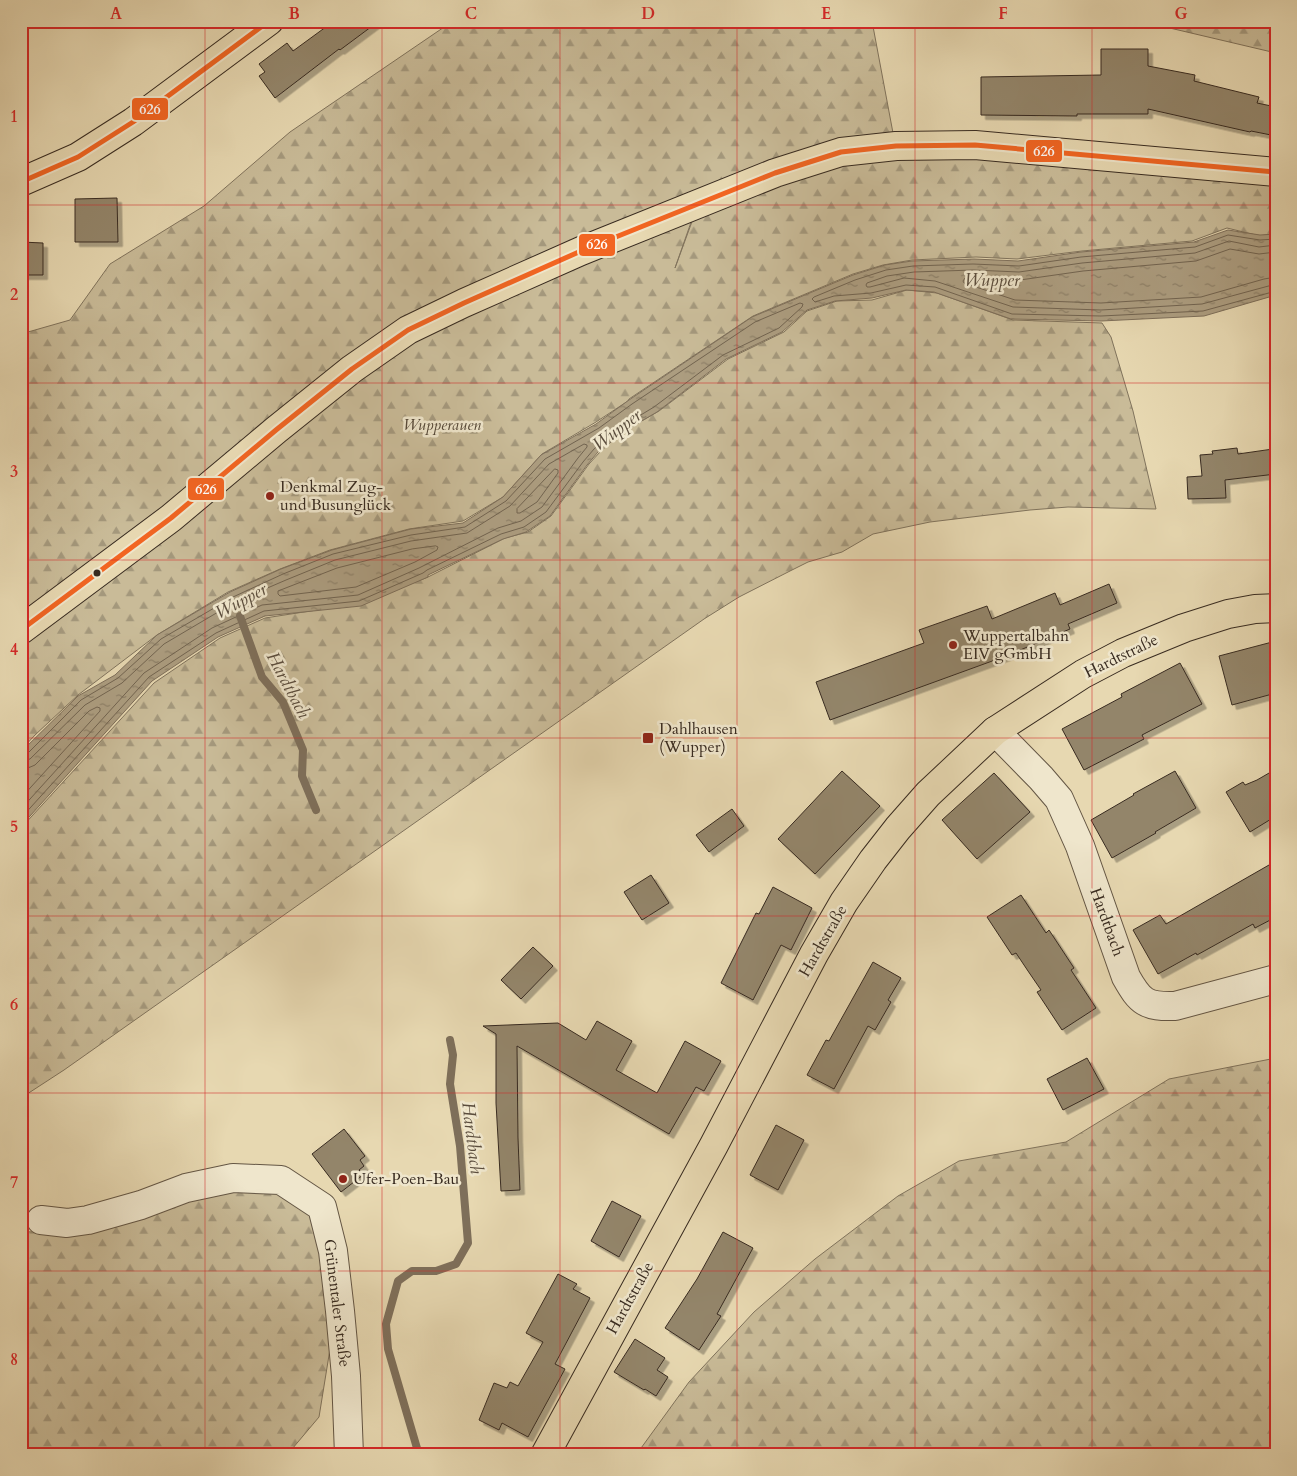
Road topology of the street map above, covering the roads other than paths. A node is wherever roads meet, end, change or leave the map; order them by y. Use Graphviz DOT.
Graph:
graph roads {
  1 [pos="269,21"];
  2 [pos="1276,172"];
  3 [pos="21,182"];
  4 [pos="1276,608"];
  5 [pos="21,630"];
  6 [pos="995,731"];
  7 [pos="1276,980"];
  8 [pos="41,1220"];
  9 [pos="349,1455"];
  10 [pos="545,1455"];
  1 -- 3 [label="main road"];
  2 -- 5 [label="main road"];
  4 -- 6 [label="main road, Hardtstraße"];
  6 -- 7 [label="street, Hardtbach"];
  6 -- 10 [label="main road, Hardtstraße"];
  8 -- 9 [label="street, Grünentaler Straße"];
}
